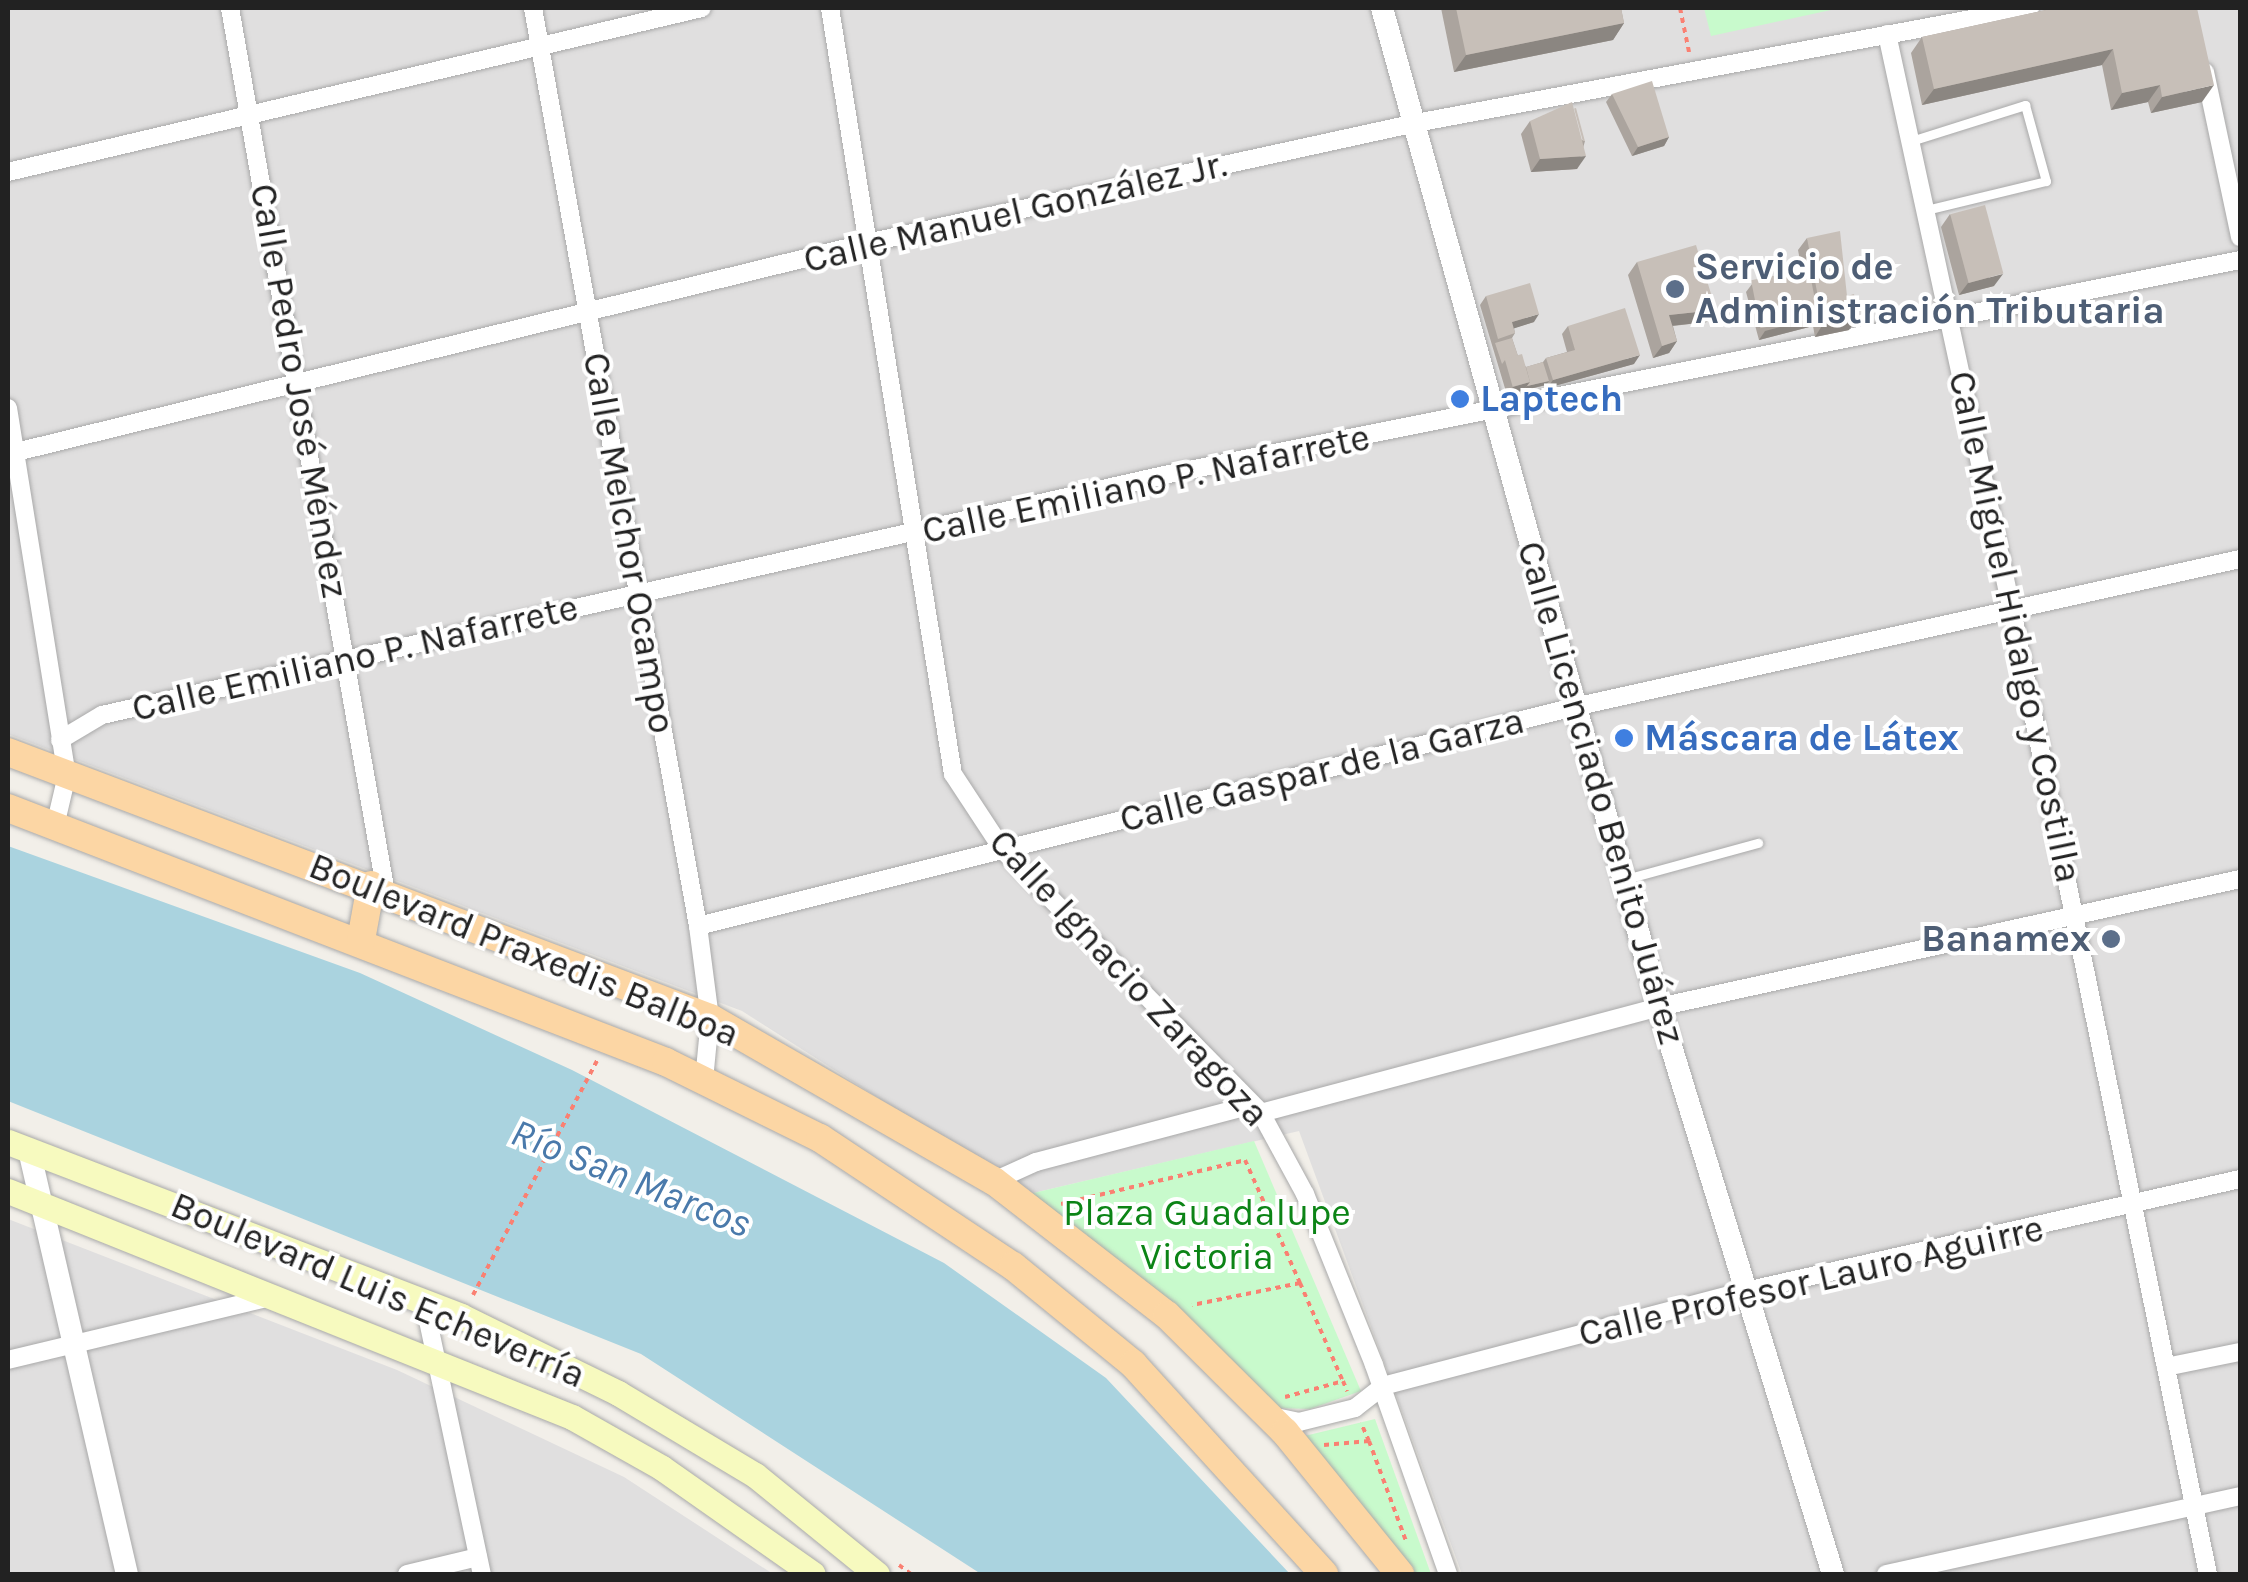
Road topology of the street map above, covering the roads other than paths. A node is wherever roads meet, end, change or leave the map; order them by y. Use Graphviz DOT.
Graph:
graph roads {
  1 [pos="230,8"];
  2 [pos="533,8"];
  3 [pos="702,8"];
  4 [pos="830,8"];
  5 [pos="1382,8"];
  6 [pos="2030,8"];
  7 [pos="1886,34"];
  8 [pos="539,46"];
  9 [pos="2199,46"];
  10 [pos="250,115"];
  11 [pos="1416,124"];
  12 [pos="1911,141"];
  13 [pos="8,172"];
  14 [pos="1926,210"];
  15 [pos="2240,237"];
  16 [pos="868,243"];
  17 [pos="2240,260"];
  18 [pos="587,310"];
  19 [pos="1949,317"];
  20 [pos="297,385"];
  21 [pos="8,408"];
  22 [pos="1495,414"];
  23 [pos="12,453"];
  24 [pos="915,532"];
  25 [pos="2240,559"];
  26 [pos="639,594"];
  27 [pos="2012,611"];
  28 [pos="348,660"];
  29 [pos="1574,707"];
  30 [pos="60,740"];
  31 [pos="8,752"];
  32 [pos="67,775"];
  33 [pos="8,808"];
  34 [pos="55,826"];
  35 [pos="1758,843"];
  36 [pos="1003,850"];
  37 [pos="2240,879"];
  38 [pos="1625,880"];
  39 [pos="378,889"];
  40 [pos="2076,920"];
  41 [pos="698,926"];
  42 [pos="362,940"];
  43 [pos="1659,1008"];
  44 [pos="710,1018"];
  45 [pos="704,1080"];
  46 [pos="1257,1109"];
  47 [pos="18,1146"];
  48 [pos="2240,1179"];
  49 [pos="994,1181"];
  50 [pos="8,1191"];
  51 [pos="40,1203"];
  52 [pos="2134,1208"];
  53 [pos="1750,1290"];
  54 [pos="276,1296"];
  55 [pos="424,1302"];
  56 [pos="73,1344"];
  57 [pos="2240,1352"];
  58 [pos="434,1358"];
  59 [pos="8,1360"];
  60 [pos="2166,1366"];
  61 [pos="1382,1386"];
  62 [pos="1263,1413"];
  63 [pos="2240,1496"];
  64 [pos="2195,1507"];
  65 [pos="852,1564"];
  66 [pos="480,1566"];
  67 [pos="126,1574"];
  68 [pos="408,1574"];
  69 [pos="813,1574"];
  70 [pos="877,1574"];
  71 [pos="1324,1574"];
  72 [pos="1400,1574"];
  73 [pos="1448,1574"];
  74 [pos="1833,1574"];
  75 [pos="1886,1574"];
  76 [pos="2208,1574"];
  1 -- 10 [label="street, Calle Pedro José Méndez"];
  2 -- 8 [label="street, Calle Melchor Ocampo"];
  3 -- 8 [label="street"];
  4 -- 16 [label="street, Calle Ignacio Zaragoza"];
  5 -- 11 [label="street, Calle Licenciado Benito Juárez"];
  6 -- 7 [label="street, Calle Manuel González Jr."];
  7 -- 11 [label="street, Calle Manuel González Jr."];
  7 -- 12 [label="street, Calle Miguel Hidalgo y Costilla"];
  8 -- 10 [label="street"];
  8 -- 18 [label="street, Calle Melchor Ocampo"];
  9 -- 15 [label="street"];
  10 -- 13 [label="street"];
  10 -- 20 [label="street, Calle Pedro José Méndez"];
  11 -- 16 [label="street, Calle Manuel González Jr."];
  11 -- 22 [label="street, Calle Licenciado Benito Juárez"];
  12 -- 14 [label="street, Calle Miguel Hidalgo y Costilla"];
  12 -- 14 [label="lane"];
  14 -- 19 [label="street, Calle Miguel Hidalgo y Costilla"];
  16 -- 18 [label="street, Calle Manuel González Jr."];
  16 -- 24 [label="street, Calle Ignacio Zaragoza"];
  17 -- 19 [label="street, Calle Emiliano P. Nafarrete"];
  18 -- 20 [label="street, Calle Manuel González Jr."];
  18 -- 26 [label="street, Calle Melchor Ocampo"];
  19 -- 22 [label="street, Calle Emiliano P. Nafarrete"];
  19 -- 27 [label="street, Calle Miguel Hidalgo y Costilla"];
  20 -- 23 [label="street, Calle Manuel González Jr."];
  20 -- 28 [label="street, Calle Pedro José Méndez"];
  21 -- 23 [label="street"];
  22 -- 24 [label="street, Calle Emiliano P. Nafarrete"];
  22 -- 29 [label="street, Calle Licenciado Benito Juárez"];
  23 -- 30 [label="street"];
  24 -- 26 [label="street, Calle Emiliano P. Nafarrete"];
  24 -- 36 [label="street, Calle Ignacio Zaragoza"];
  25 -- 27 [label="street, Calle Gaspar de la Garza"];
  26 -- 28 [label="street, Calle Emiliano P. Nafarrete"];
  26 -- 41 [label="street, Calle Melchor Ocampo"];
  27 -- 29 [label="street, Calle Gaspar de la Garza"];
  27 -- 40 [label="street, Calle Miguel Hidalgo y Costilla"];
  28 -- 30 [label="street, Calle Emiliano P. Nafarrete"];
  28 -- 39 [label="street, Calle Pedro José Méndez"];
  29 -- 36 [label="street, Calle Gaspar de la Garza"];
  29 -- 38 [label="street, Calle Licenciado Benito Juárez"];
  30 -- 32 [label="street"];
  31 -- 32 [label="main road, Boulevard Praxedis Balboa"];
  32 -- 34 [label="street"];
  32 -- 39 [label="main road, Boulevard Praxedis Balboa"];
  33 -- 34 [label="main road, Boulevard Praxedis Balboa"];
  34 -- 42 [label="main road, Boulevard Praxedis Balboa"];
  35 -- 38 [label="lane"];
  36 -- 41 [label="street, Calle Gaspar de la Garza"];
  36 -- 46 [label="street, Calle Ignacio Zaragoza"];
  37 -- 40 [label="street"];
  38 -- 43 [label="street, Calle Licenciado Benito Juárez"];
  39 -- 42 [label="main road"];
  39 -- 44 [label="main road, Boulevard Praxedis Balboa"];
  40 -- 43 [label="street"];
  40 -- 52 [label="street, Calle Miguel Hidalgo y Costilla"];
  41 -- 44 [label="street, Calle Melchor Ocampo"];
  42 -- 45 [label="main road, Boulevard Praxedis Balboa"];
  43 -- 46 [label="street"];
  43 -- 53 [label="street, Calle Licenciado Benito Juárez"];
  44 -- 45 [label="street, Calle Melchor Ocampo"];
  44 -- 49 [label="main road, Boulevard Praxedis Balboa"];
  45 -- 71 [label="main road, Boulevard Praxedis Balboa"];
  46 -- 49 [label="street"];
  46 -- 61 [label="street, Calle Ignacio Zaragoza"];
  47 -- 51 [label="street"];
  47 -- 55 [label="main road, Boulevard Luis Echeverría"];
  48 -- 52 [label="street, Calle Profesor Lauro Aguirre"];
  49 -- 62 [label="main road, Boulevard Praxedis Balboa"];
  50 -- 51 [label="main road, Boulevard Luis Echeverría"];
  51 -- 54 [label="main road, Boulevard Luis Echeverría"];
  51 -- 56 [label="street"];
  52 -- 53 [label="street, Calle Profesor Lauro Aguirre"];
  52 -- 60 [label="street, Calle Miguel Hidalgo y Costilla"];
  53 -- 61 [label="street, Calle Profesor Lauro Aguirre"];
  53 -- 74 [label="street, Calle Licenciado Benito Juárez"];
  54 -- 56 [label="street"];
  54 -- 58 [label="main road, Boulevard Luis Echeverría"];
  55 -- 58 [label="street"];
  55 -- 65 [label="main road, Boulevard Luis Echeverría"];
  56 -- 59 [label="street"];
  56 -- 67 [label="street"];
  57 -- 60 [label="street"];
  58 -- 66 [label="street"];
  58 -- 69 [label="main road, Boulevard Luis Echeverría"];
  60 -- 64 [label="street, Calle Miguel Hidalgo y Costilla"];
  61 -- 62 [label="street, Calle Profesor Lauro Aguirre"];
  61 -- 73 [label="street, Calle Ignacio Zaragoza"];
  62 -- 72 [label="main road, Boulevard Praxedis Balboa"];
  63 -- 64 [label="street"];
  64 -- 75 [label="street"];
  64 -- 76 [label="street, Calle Miguel Hidalgo y Costilla"];
  65 -- 70 [label="main road, Boulevard Luis Echeverría"];
  66 -- 68 [label="street"];
}
